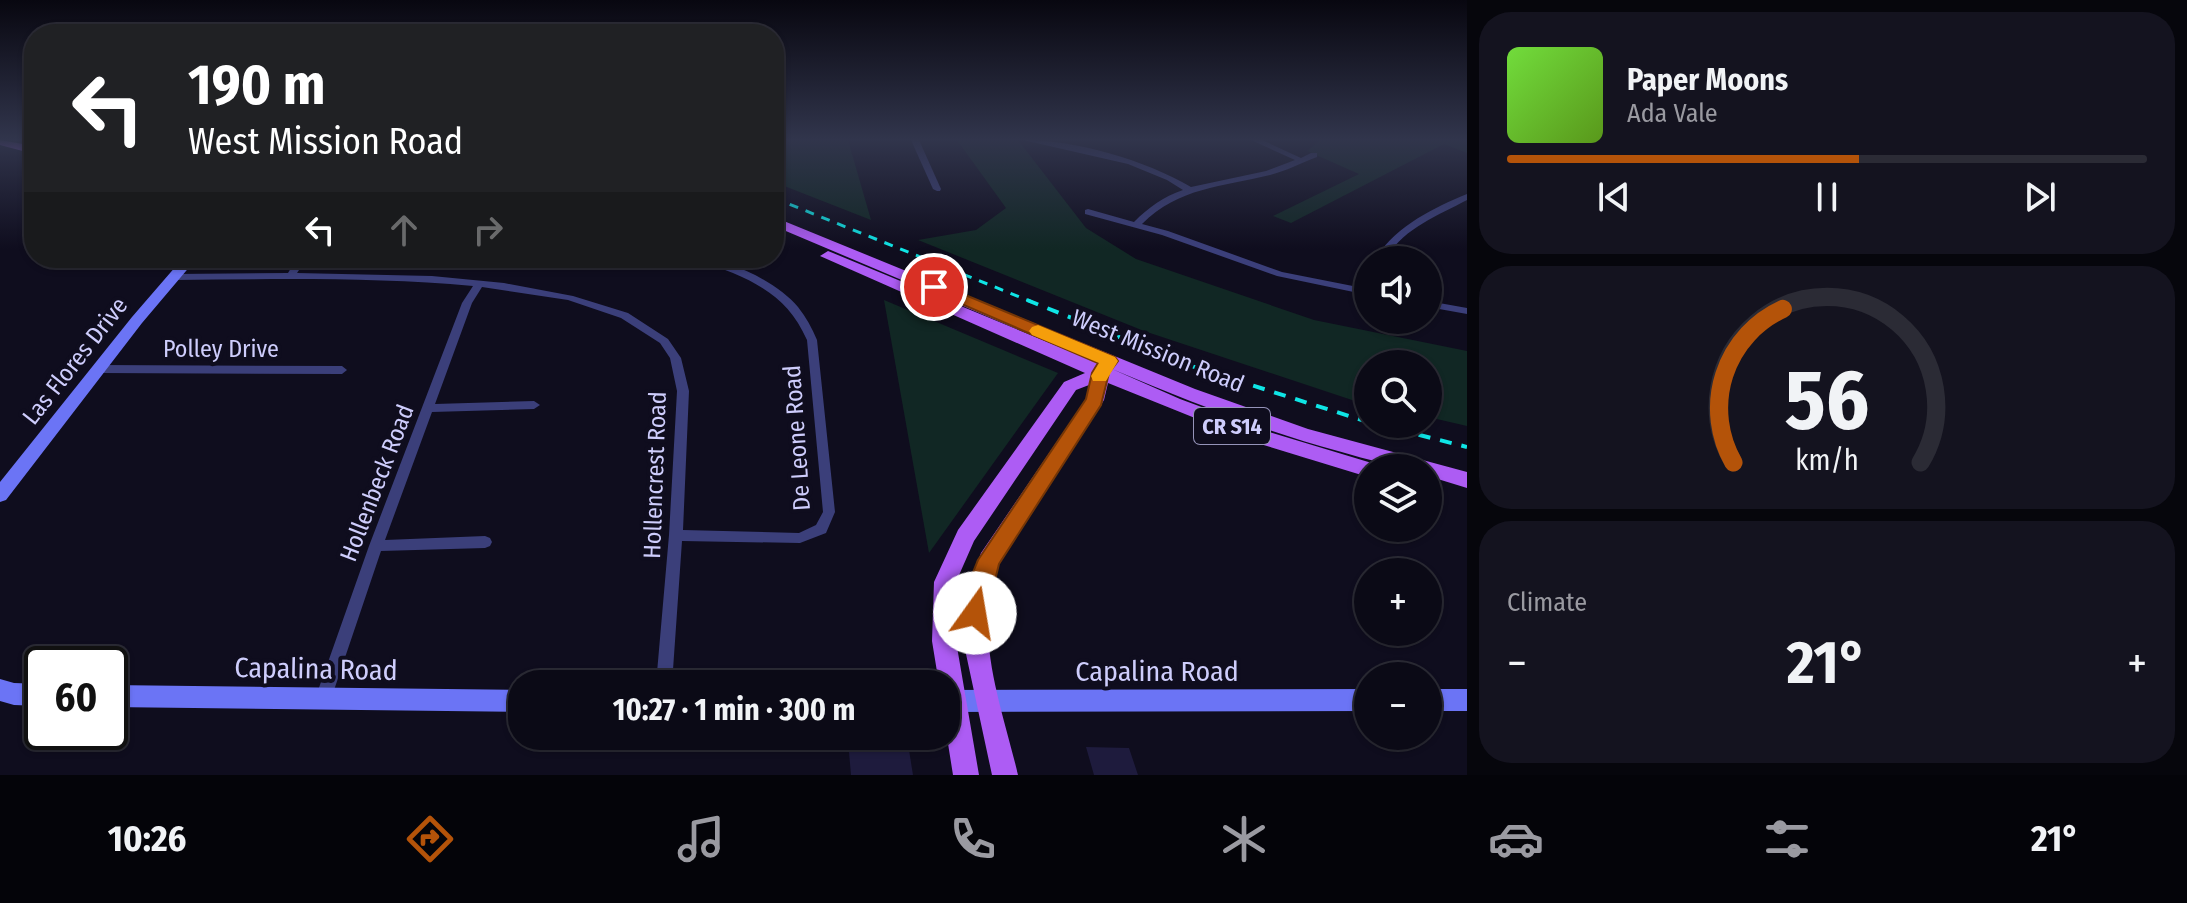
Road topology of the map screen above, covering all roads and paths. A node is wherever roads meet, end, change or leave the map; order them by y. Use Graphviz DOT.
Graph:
graph roads {
  1 [pos="931,176"];
  2 [pos="1169,176"];
  3 [pos="1253,176"];
  4 [pos="937,189"];
  5 [pos="1189,190"];
  6 [pos="1467,197"];
  7 [pos="1088,212"];
  8 [pos="1137,224"];
  9 [pos="784,226"];
  10 [pos="784,237"];
  11 [pos="1387,246"];
  12 [pos="870,267"];
  13 [pos="182,268"];
  14 [pos="296,268"];
  15 [pos="726,268"];
  16 [pos="175,277"];
  17 [pos="290,277"];
  18 [pos="479,285"];
  19 [pos="1354,289"];
  20 [pos="1442,307"];
  21 [pos="1467,311"];
  22 [pos="1105,367"];
  23 [pos="99,369"];
  24 [pos="342,370"];
  25 [pos="534,405"];
  26 [pos="429,408"];
  27 [pos="1378,454"];
  28 [pos="1354,465"];
  29 [pos="1442,473"];
  30 [pos="1442,478"];
  31 [pos="1467,481"];
  32 [pos="0,495"];
  33 [pos="676,535"];
  34 [pos="485,542"];
  35 [pos="376,546"];
  36 [pos="665,670"];
  37 [pos="947,670"];
  38 [pos="0,690"];
  39 [pos="24,694"];
  40 [pos="128,696"];
  41 [pos="322,700"];
  42 [pos="1354,700"];
  43 [pos="1442,700"];
  44 [pos="1467,700"];
  45 [pos="508,701"];
  46 [pos="960,701"];
  47 [pos="989,701"];
  48 [pos="960,747"];
  49 [pos="966,775"];
  50 [pos="1005,775"];
  1 -- 4 [label="street"];
  2 -- 5 [label="street"];
  3 -- 5 [label="street"];
  5 -- 8 [label="street"];
  6 -- 11 [label="street"];
  7 -- 8 [label="street"];
  8 -- 19 [label="street"];
  9 -- 12 [label="main road, CR S14"];
  10 -- 12 [label="main road, CR S14"];
  12 -- 22 [label="main road, West Mission Road / CR S14"];
  13 -- 16 [label="street, Las Flores Drive"];
  14 -- 17 [label="street"];
  15 -- 33 [label="street, De Leone Road"];
  16 -- 17 [label="street, Hollencrest Road"];
  16 -- 23 [label="street, Las Flores Drive"];
  17 -- 18 [label="street, Hollencrest Road"];
  18 -- 26 [label="street, Hollenbeck Road"];
  18 -- 33 [label="street, Hollencrest Road"];
  20 -- 21 [label="street"];
  22 -- 27 [label="main road, West Mission Road / CR S14"];
  22 -- 28 [label="main road, West Mission Road / CR S14"];
  22 -- 37 [label="main road"];
  22 -- 47 [label="main road"];
  23 -- 24 [label="street, Polley Drive"];
  23 -- 32 [label="street, Las Flores Drive"];
  25 -- 26 [label="street"];
  26 -- 35 [label="street, Hollenbeck Road"];
  29 -- 31 [label="main road, West Mission Road / CR S14"];
  30 -- 31 [label="main road, West Mission Road / CR S14"];
  33 -- 36 [label="street, Hollencrest Road"];
  34 -- 35 [label="street"];
  35 -- 41 [label="street, Hollenbeck Road"];
  38 -- 39 [label="street"];
  40 -- 41 [label="street, Capalina Road"];
  41 -- 45 [label="street, Capalina Road"];
  42 -- 47 [label="street, Capalina Road"];
  43 -- 44 [label="street"];
  46 -- 47 [label="street, Capalina Road"];
  47 -- 50 [label="main road"];
  48 -- 49 [label="main road"];
}
